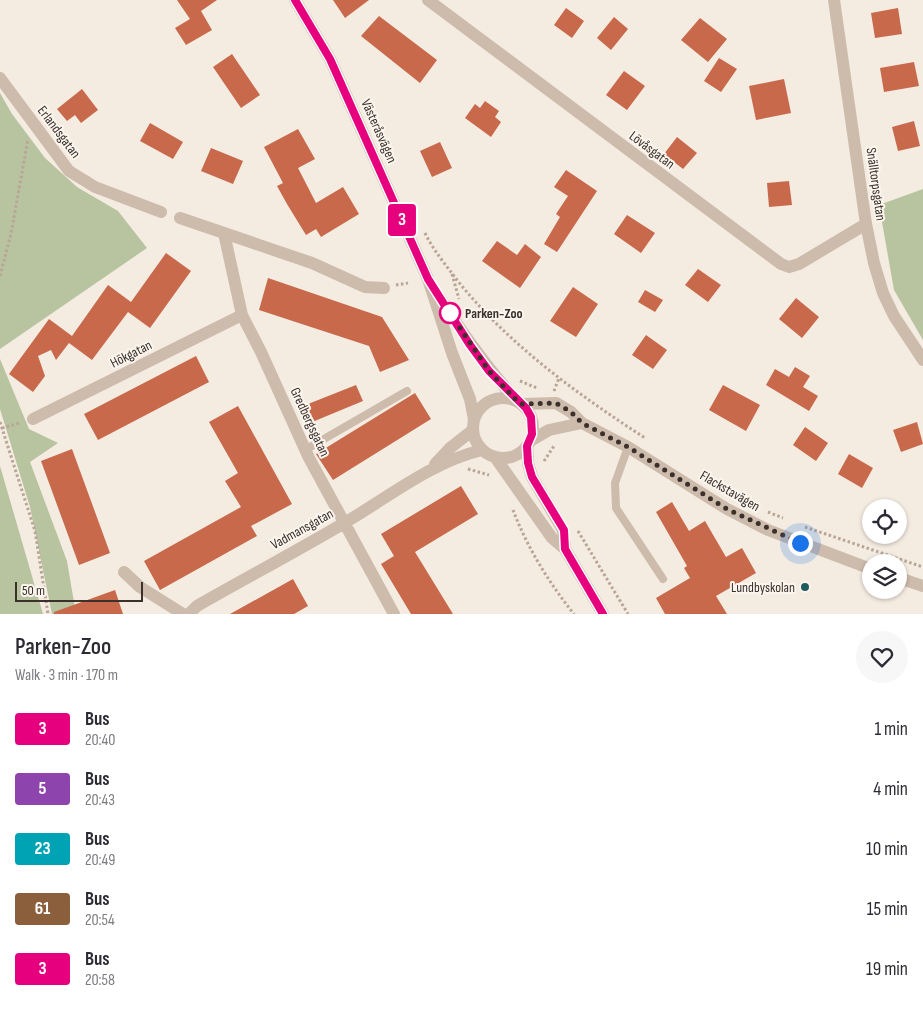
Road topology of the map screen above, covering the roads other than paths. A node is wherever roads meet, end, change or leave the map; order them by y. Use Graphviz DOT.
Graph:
graph roads {
  1 [pos="295,0"];
  2 [pos="428,0"];
  3 [pos="834,0"];
  4 [pos="0,78"];
  5 [pos="161,212"];
  6 [pos="180,218"];
  7 [pos="866,224"];
  8 [pos="224,233"];
  9 [pos="428,279"];
  10 [pos="384,288"];
  11 [pos="242,315"];
  12 [pos="923,360"];
  13 [pos="407,391"];
  14 [pos="519,402"];
  15 [pos="33,419"];
  16 [pos="582,423"];
  17 [pos="473,425"];
  18 [pos="529,444"];
  19 [pos="628,447"];
  20 [pos="305,450"];
  21 [pos="482,450"];
  22 [pos="495,457"];
  23 [pos="430,470"];
  24 [pos="345,523"];
  25 [pos="565,549"];
  26 [pos="862,566"];
  27 [pos="124,572"];
  28 [pos="663,579"];
  29 [pos="907,581"];
  30 [pos="923,586"];
  31 [pos="183,614"];
  32 [pos="189,614"];
  33 [pos="394,614"];
  34 [pos="603,614"];
  1 -- 9 [label="street, Västeråsvägen"];
  2 -- 7 [label="street, Lövåsgatan"];
  3 -- 7 [label="street, Snälltorpsgatan"];
  4 -- 5 [label="street, Erlandsgatan"];
  6 -- 8 [label="street"];
  7 -- 12 [label="street, Snälltorpsgatan"];
  8 -- 10 [label="street"];
  8 -- 11 [label="street, Gredbergsgatan"];
  9 -- 14 [label="street, Västeråsvägen"];
  9 -- 17 [label="street, Västeråsvägen"];
  11 -- 15 [label="street, Hökgatan"];
  11 -- 20 [label="street, Gredbergsgatan"];
  13 -- 20 [label="lane"];
  14 -- 16 [label="street, Flackstavägen"];
  14 -- 17 [label="street"];
  14 -- 18 [label="street"];
  16 -- 18 [label="street"];
  16 -- 19 [label="street, Flackstavägen"];
  17 -- 21 [label="street"];
  17 -- 23 [label="street, Vadmansgatan"];
  18 -- 22 [label="street"];
  18 -- 25 [label="street"];
  19 -- 26 [label="street, Flackstavägen"];
  19 -- 28 [label="lane"];
  20 -- 24 [label="street, Gredbergsgatan"];
  21 -- 22 [label="street"];
  21 -- 23 [label="street, Vadmansgatan"];
  22 -- 25 [label="street"];
  23 -- 24 [label="street, Vadmansgatan"];
  24 -- 32 [label="street, Vadmansgatan"];
  24 -- 33 [label="street, Gredbergsgatan"];
  25 -- 34 [label="street"];
  27 -- 31 [label="street"];
  29 -- 30 [label="street"];
}
